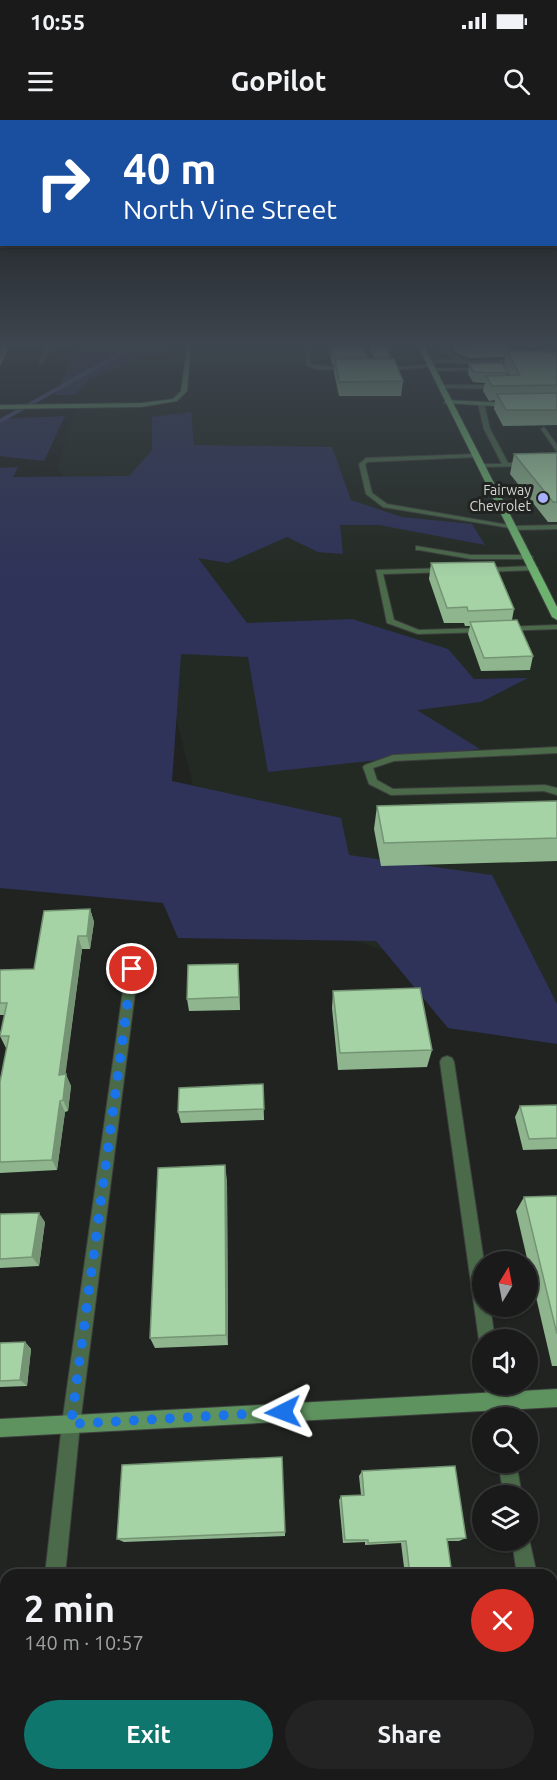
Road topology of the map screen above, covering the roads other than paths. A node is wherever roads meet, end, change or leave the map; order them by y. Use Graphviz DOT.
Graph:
graph roads {
  1 [pos="458,423"];
  2 [pos="486,423"];
  3 [pos="544,429"];
  4 [pos="557,450"];
  5 [pos="475,456"];
  6 [pos="557,464"];
  7 [pos="506,465"];
  8 [pos="480,466"];
  9 [pos="512,527"];
  10 [pos="557,527"];
  11 [pos="419,548"];
  12 [pos="531,562"];
  13 [pos="451,570"];
  14 [pos="475,570"];
  15 [pos="557,616"];
  16 [pos="557,627"];
  17 [pos="557,750"];
  18 [pos="557,792"];
  19 [pos="132,969"];
  20 [pos="447,1062"];
  21 [pos="485,1329"];
  22 [pos="472,1394"];
  23 [pos="526,1395"];
  24 [pos="557,1398"];
  25 [pos="71,1424"];
  26 [pos="0,1428"];
  27 [pos="523,1551"];
  28 [pos="57,1569"];
  29 [pos="526,1569"];
  1 -- 5 [label="main road"];
  2 -- 7 [label="street"];
  3 -- 4 [label="street"];
  5 -- 8 [label="main road"];
  5 -- 9 [label="street"];
  6 -- 7 [label="street"];
  7 -- 8 [label="street"];
  8 -- 9 [label="main road"];
  9 -- 10 [label="street"];
  9 -- 12 [label="main road"];
  11 -- 12 [label="street"];
  12 -- 14 [label="street"];
  12 -- 15 [label="main road"];
  13 -- 16 [label="street"];
  17 -- 18 [label="street"];
  19 -- 25 [label="street"];
  20 -- 21 [label="street"];
  22 -- 25 [label="street"];
  23 -- 24 [label="street"];
  25 -- 26 [label="street"];
  25 -- 28 [label="street"];
  27 -- 29 [label="street"];
}
